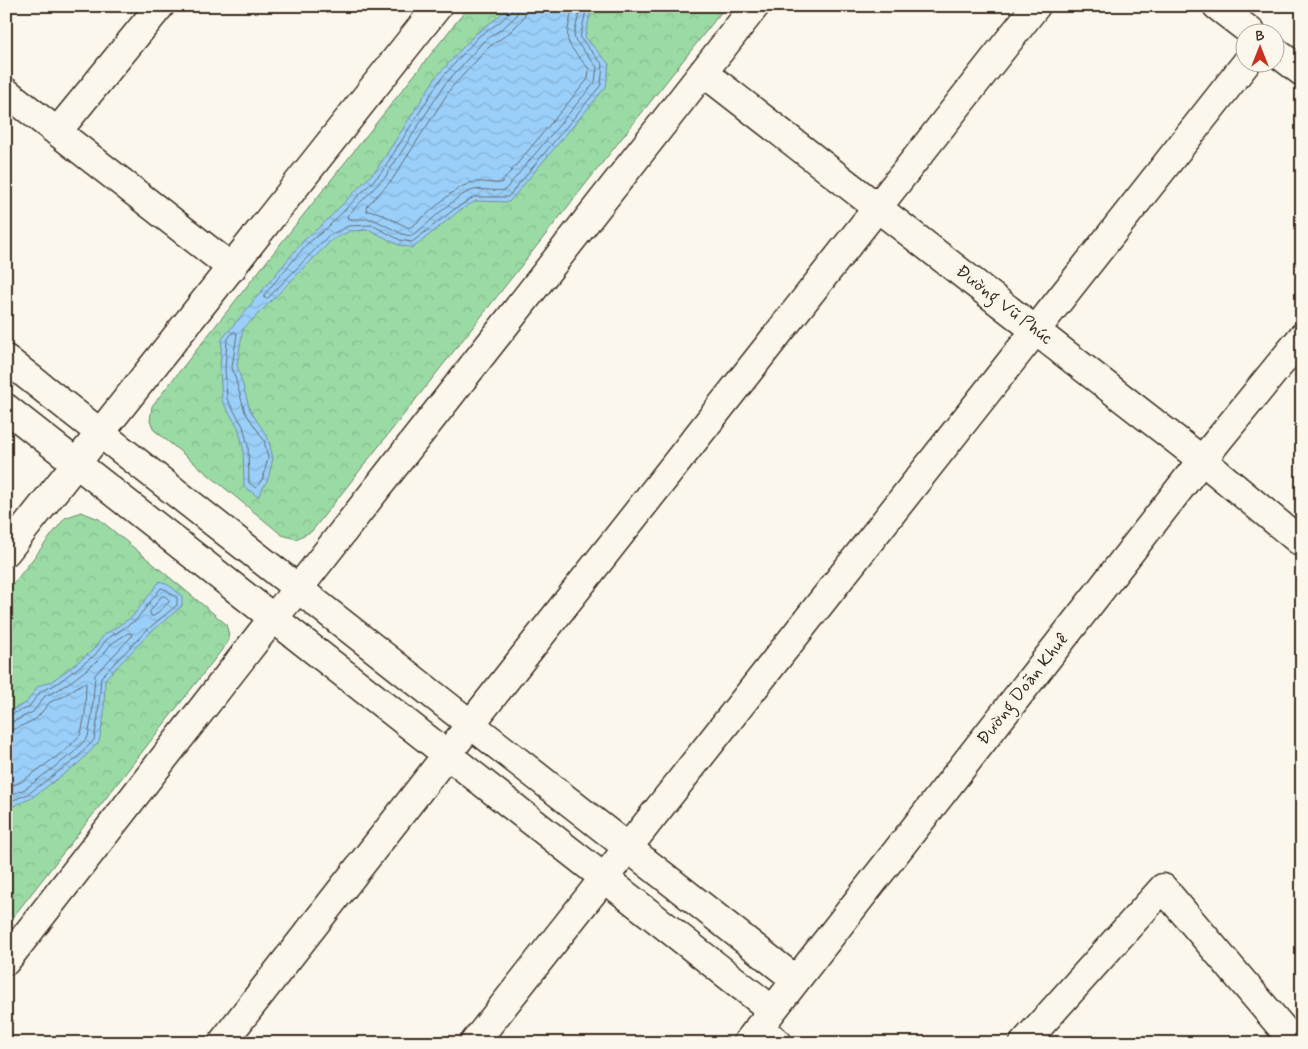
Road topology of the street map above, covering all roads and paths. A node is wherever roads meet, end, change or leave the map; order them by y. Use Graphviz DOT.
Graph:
graph roads {
  1 [pos="160,6"];
  2 [pos="438,6"];
  3 [pos="755,6"];
  4 [pos="1036,6"];
  5 [pos="1217,6"];
  6 [pos="1238,22"];
  7 [pos="1286,60"];
  8 [pos="703,72"];
  9 [pos="1239,72"];
  10 [pos="1302,72"];
  11 [pos="6,92"];
  12 [pos="57,132"];
  13 [pos="878,207"];
  14 [pos="232,268"];
  15 [pos="1036,330"];
  16 [pos="1302,336"];
  17 [pos="6,360"];
  18 [pos="6,408"];
  19 [pos="99,433"];
  20 [pos="1202,460"];
  21 [pos="76,463"];
  22 [pos="1301,541"];
  23 [pos="6,552"];
  24 [pos="298,589"];
  25 [pos="273,618"];
  26 [pos="470,725"];
  27 [pos="447,754"];
  28 [pos="628,849"];
  29 [pos="604,878"];
  30 [pos="6,961"];
  31 [pos="796,980"];
  32 [pos="764,1031"];
  33 [pos="222,1043"];
  34 [pos="474,1043"];
  35 [pos="1024,1043"];
  36 [pos="1295,1043"];
  1 -- 12 [label="street"];
  2 -- 14 [label="street"];
  3 -- 8 [label="street"];
  4 -- 13 [label="street"];
  5 -- 6 [label="street"];
  7 -- 10 [label="street"];
  8 -- 13 [label="street, Đường Vũ Phúc"];
  8 -- 24 [label="street"];
  9 -- 15 [label="street"];
  11 -- 12 [label="street"];
  12 -- 14 [label="street"];
  13 -- 15 [label="street, Đường Vũ Phúc"];
  13 -- 26 [label="street"];
  14 -- 19 [label="street"];
  15 -- 20 [label="street, Đường Vũ Phúc"];
  15 -- 28 [label="street"];
  16 -- 20 [label="street, Đường Doãn Khuê"];
  17 -- 19 [label="street"];
  18 -- 21 [label="street"];
  19 -- 21 [label="street"];
  19 -- 24 [label="street"];
  20 -- 22 [label="street, Đường Vũ Phúc"];
  20 -- 31 [label="street, Đường Doãn Khuê"];
  21 -- 23 [label="street"];
  21 -- 25 [label="street"];
  24 -- 25 [label="street"];
  24 -- 26 [label="street"];
  25 -- 27 [label="street"];
  25 -- 30 [label="street"];
  26 -- 27 [label="street"];
  26 -- 28 [label="street"];
  27 -- 29 [label="street"];
  27 -- 33 [label="street"];
  28 -- 29 [label="street"];
  28 -- 31 [label="street"];
  29 -- 32 [label="street"];
  29 -- 34 [label="street"];
  31 -- 32 [label="street, Đường Doãn Khuê"];
  35 -- 36 [label="street"];
}
